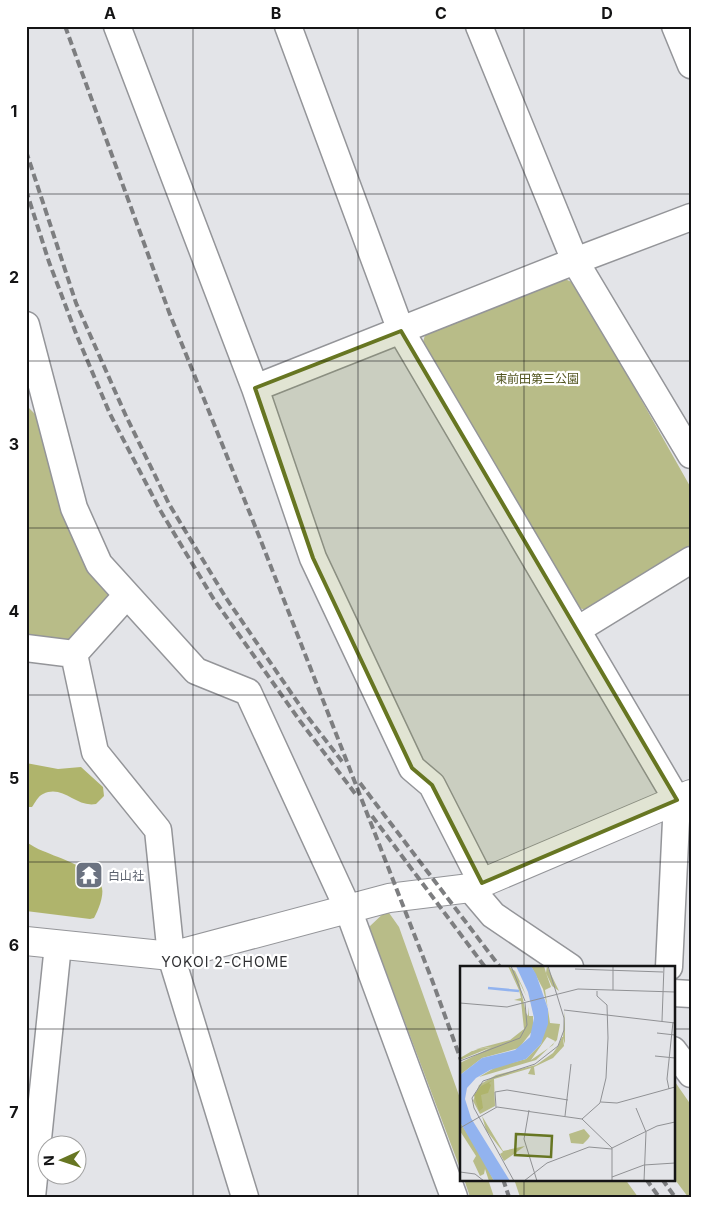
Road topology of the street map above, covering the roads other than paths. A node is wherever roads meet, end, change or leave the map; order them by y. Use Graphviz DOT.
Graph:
graph roads {
  1 [pos="117,26"];
  2 [pos="288,26"];
  3 [pos="479,26"];
  4 [pos="674,26"];
  5 [pos="691,65"];
  6 [pos="691,217"];
  7 [pos="575,261"];
  8 [pos="26,325"];
  9 [pos="401,331"];
  10 [pos="255,388"];
  11 [pos="36,393"];
  12 [pos="691,455"];
  13 [pos="691,560"];
  14 [pos="127,596"];
  15 [pos="577,630"];
  16 [pos="26,648"];
  17 [pos="74,654"];
  18 [pos="684,797"];
  19 [pos="476,885"];
  20 [pos="348,909"];
  21 [pos="26,941"];
  22 [pos="58,946"];
  23 [pos="171,956"];
  24 [pos="569,966"];
  25 [pos="669,966"];
  26 [pos="674,993"];
  27 [pos="691,994"];
  28 [pos="674,1051"];
  29 [pos="691,1074"];
  30 [pos="32,1197"];
  31 [pos="245,1197"];
  32 [pos="454,1197"];
  1 -- 10 [label="street"];
  2 -- 9 [label="street"];
  3 -- 7 [label="street"];
  4 -- 5 [label="street"];
  6 -- 7 [label="street"];
  7 -- 9 [label="street"];
  7 -- 12 [label="street"];
  8 -- 11 [label="street"];
  9 -- 10 [label="street"];
  9 -- 15 [label="street"];
  10 -- 19 [label="street"];
  11 -- 14 [label="street"];
  13 -- 15 [label="street"];
  14 -- 17 [label="street"];
  14 -- 20 [label="street"];
  15 -- 18 [label="street"];
  16 -- 17 [label="street"];
  17 -- 23 [label="street"];
  18 -- 19 [label="street"];
  18 -- 25 [label="street"];
  19 -- 20 [label="street"];
  19 -- 24 [label="street"];
  20 -- 23 [label="street"];
  20 -- 32 [label="street"];
  21 -- 22 [label="street"];
  22 -- 23 [label="street"];
  22 -- 30 [label="street"];
  23 -- 31 [label="street"];
  26 -- 27 [label="street"];
  28 -- 29 [label="street"];
}
